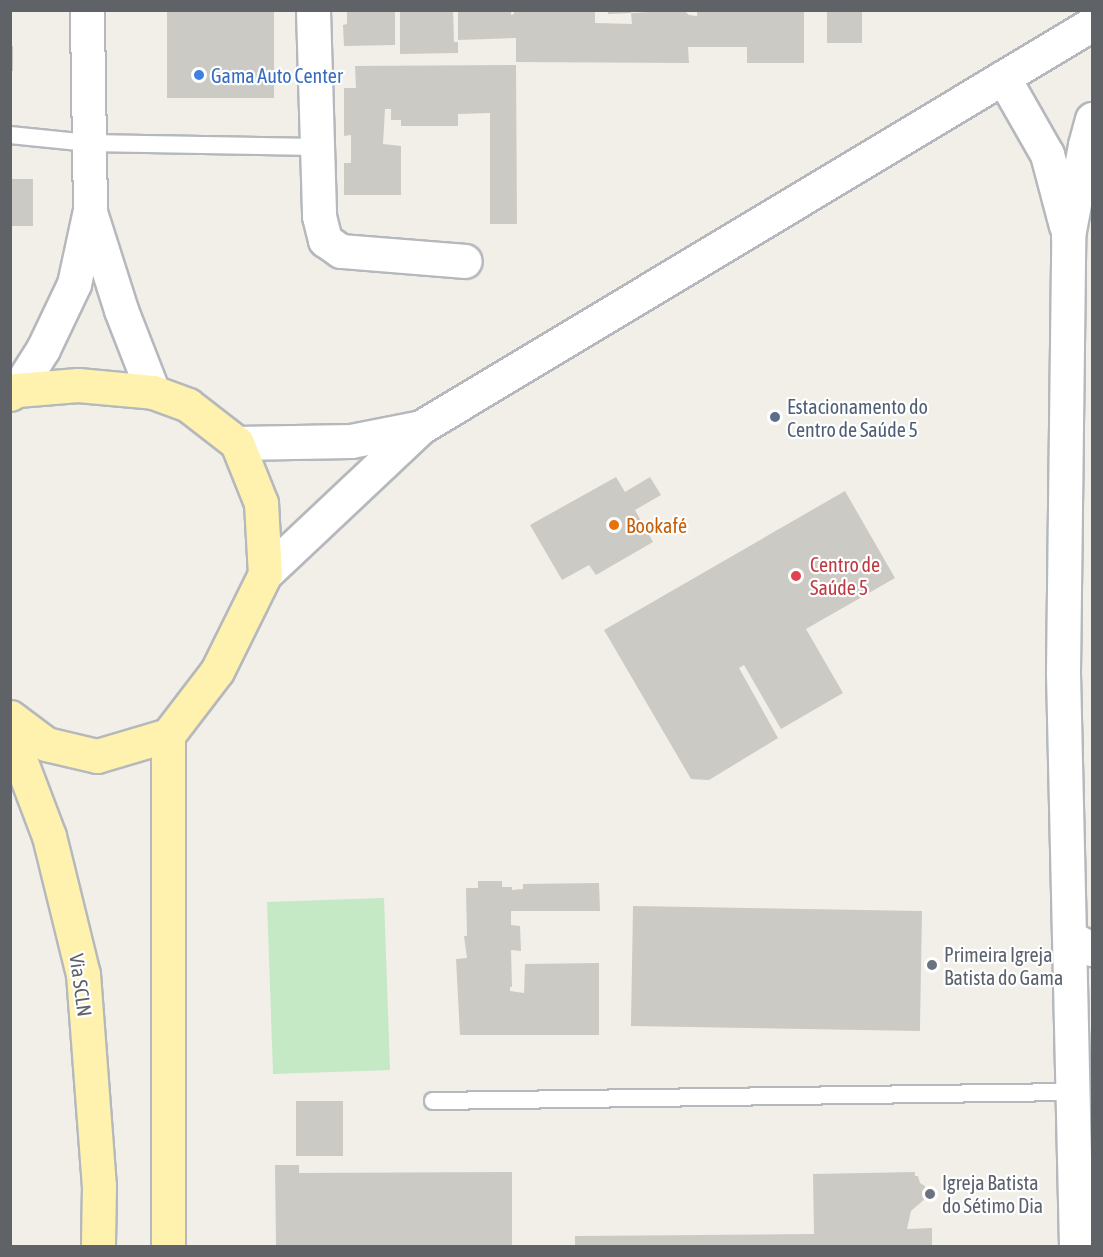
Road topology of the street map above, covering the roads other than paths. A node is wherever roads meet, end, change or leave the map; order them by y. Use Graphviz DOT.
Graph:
graph roads {
  1 [pos="87,10"];
  2 [pos="314,10"];
  3 [pos="1092,24"];
  4 [pos="1003,77"];
  5 [pos="1092,119"];
  6 [pos="10,135"];
  7 [pos="88,143"];
  8 [pos="317,147"];
  9 [pos="90,210"];
  10 [pos="1068,236"];
  11 [pos="465,261"];
  12 [pos="14,392"];
  13 [pos="153,392"];
  14 [pos="421,428"];
  15 [pos="237,443"];
  16 [pos="265,574"];
  17 [pos="10,717"];
  18 [pos="10,733"];
  19 [pos="168,735"];
  20 [pos="1082,944"];
  21 [pos="1072,1092"];
  22 [pos="433,1101"];
  23 [pos="98,1246"];
  24 [pos="168,1246"];
  25 [pos="1076,1246"];
  1 -- 7 [label="street"];
  2 -- 8 [label="street"];
  3 -- 4 [label="street"];
  4 -- 10 [label="street"];
  4 -- 14 [label="street"];
  5 -- 10 [label="street"];
  6 -- 7 [label="lane"];
  7 -- 8 [label="lane"];
  7 -- 9 [label="street"];
  8 -- 11 [label="street"];
  9 -- 12 [label="street"];
  9 -- 13 [label="street"];
  10 -- 20 [label="street"];
  12 -- 13 [label="main road"];
  13 -- 15 [label="main road"];
  14 -- 15 [label="street"];
  14 -- 16 [label="street"];
  15 -- 16 [label="main road"];
  16 -- 19 [label="main road"];
  17 -- 19 [label="main road"];
  18 -- 23 [label="main road, Via SCLN"];
  19 -- 24 [label="main road"];
  20 -- 21 [label="street"];
  21 -- 22 [label="lane"];
  21 -- 25 [label="street"];
}
